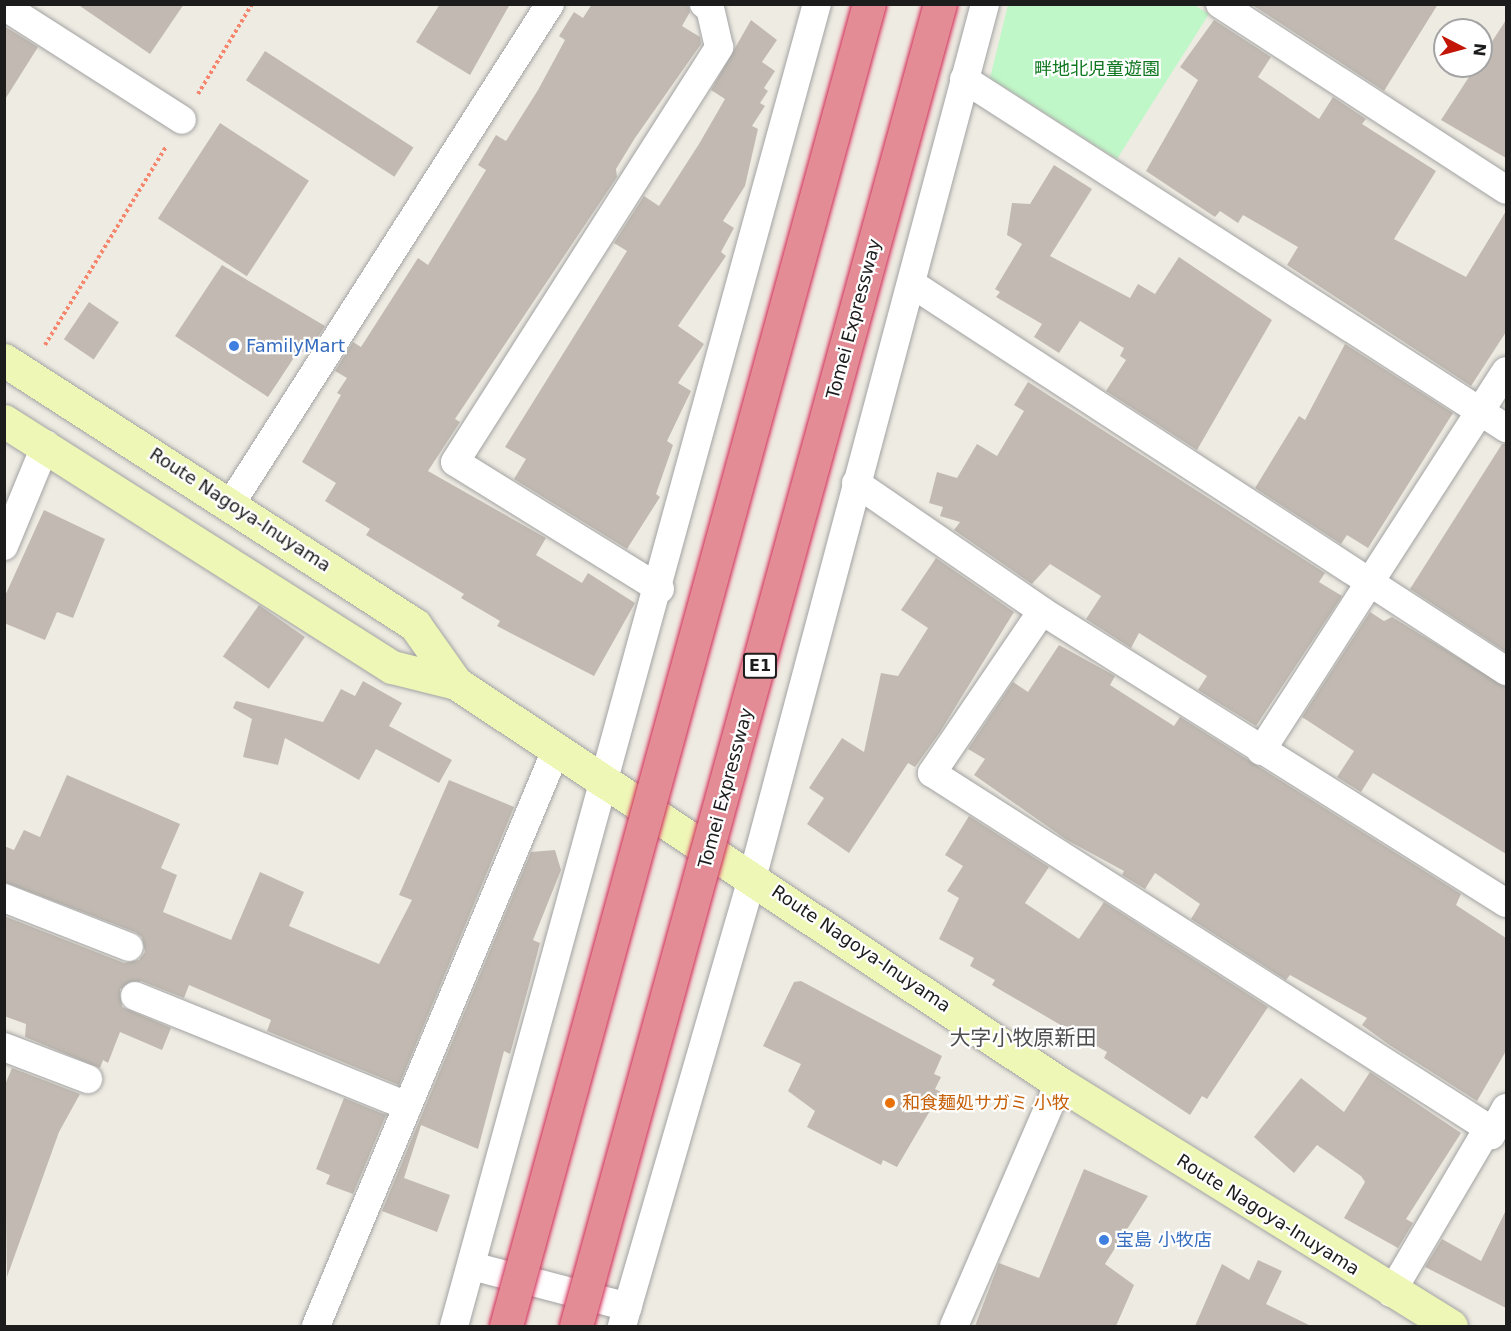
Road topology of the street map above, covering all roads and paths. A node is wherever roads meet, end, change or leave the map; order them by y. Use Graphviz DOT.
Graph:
graph roads {
  1 [pos="252,4"];
  2 [pos="550,4"];
  3 [pos="704,4"];
  4 [pos="817,4"];
  5 [pos="869,4"];
  6 [pos="940,4"];
  7 [pos="984,4"];
  8 [pos="1220,4"];
  9 [pos="4,6"];
  10 [pos="964,79"];
  11 [pos="182,120"];
  12 [pos="1506,190"];
  13 [pos="912,284"];
  14 [pos="16,367"];
  15 [pos="1506,371"];
  16 [pos="1480,411"];
  17 [pos="4,421"];
  18 [pos="1506,428"];
  19 [pos="46,444"];
  20 [pos="856,483"];
  21 [pos="232,502"];
  22 [pos="4,546"];
  23 [pos="1368,583"];
  24 [pos="660,589"];
  25 [pos="1042,611"];
  26 [pos="1506,671"];
  27 [pos="456,683"];
  28 [pos="556,750"];
  29 [pos="1261,751"];
  30 [pos="606,781"];
  31 [pos="753,875"];
  32 [pos="4,898"];
  33 [pos="1506,903"];
  34 [pos="129,947"];
  35 [pos="135,996"];
  36 [pos="4,1047"];
  37 [pos="88,1079"];
  38 [pos="1059,1083"];
  39 [pos="405,1105"];
  40 [pos="1497,1118"];
  41 [pos="472,1266"];
  42 [pos="1391,1293"];
  43 [pos="625,1317"];
  44 [pos="316,1326"];
  45 [pos="454,1326"];
  46 [pos="506,1326"];
  47 [pos="576,1326"];
  48 [pos="954,1326"];
  49 [pos="1451,1326"];
  1 -- 11 [label="path"];
  2 -- 21 [label="street"];
  3 -- 24 [label="street"];
  4 -- 24 [label="street"];
  5 -- 46 [label="highway, bridge"];
  6 -- 47 [label="highway, Tomei Expressway / E1, bridge"];
  7 -- 10 [label="street"];
  8 -- 12 [label="street"];
  9 -- 11 [label="street"];
  10 -- 13 [label="street"];
  10 -- 16 [label="street"];
  11 -- 14 [label="path"];
  13 -- 20 [label="street"];
  13 -- 23 [label="street"];
  14 -- 21 [label="main road, Route Nagoya-Inuyama"];
  15 -- 16 [label="street"];
  16 -- 18 [label="street"];
  16 -- 23 [label="street"];
  17 -- 19 [label="main road, Route Nagoya-Inuyama"];
  19 -- 22 [label="street"];
  19 -- 27 [label="main road, Route Nagoya-Inuyama"];
  20 -- 25 [label="street"];
  20 -- 31 [label="street"];
  21 -- 27 [label="main road, Route Nagoya-Inuyama"];
  23 -- 26 [label="street"];
  23 -- 29 [label="street"];
  24 -- 30 [label="street"];
  25 -- 29 [label="street"];
  25 -- 40 [label="street"];
  27 -- 28 [label="main road, Route Nagoya-Inuyama"];
  28 -- 30 [label="main road, Route Nagoya-Inuyama"];
  28 -- 39 [label="street"];
  29 -- 33 [label="street"];
  30 -- 31 [label="main road, Route Nagoya-Inuyama"];
  30 -- 41 [label="street"];
  31 -- 38 [label="main road, Route Nagoya-Inuyama"];
  31 -- 43 [label="street"];
  32 -- 34 [label="street"];
  35 -- 39 [label="street"];
  36 -- 37 [label="street"];
  38 -- 42 [label="main road, Route Nagoya-Inuyama"];
  38 -- 48 [label="street"];
  39 -- 44 [label="street"];
  40 -- 42 [label="street"];
  41 -- 43 [label="street"];
  41 -- 45 [label="street"];
  42 -- 49 [label="main road, Route Nagoya-Inuyama"];
}
